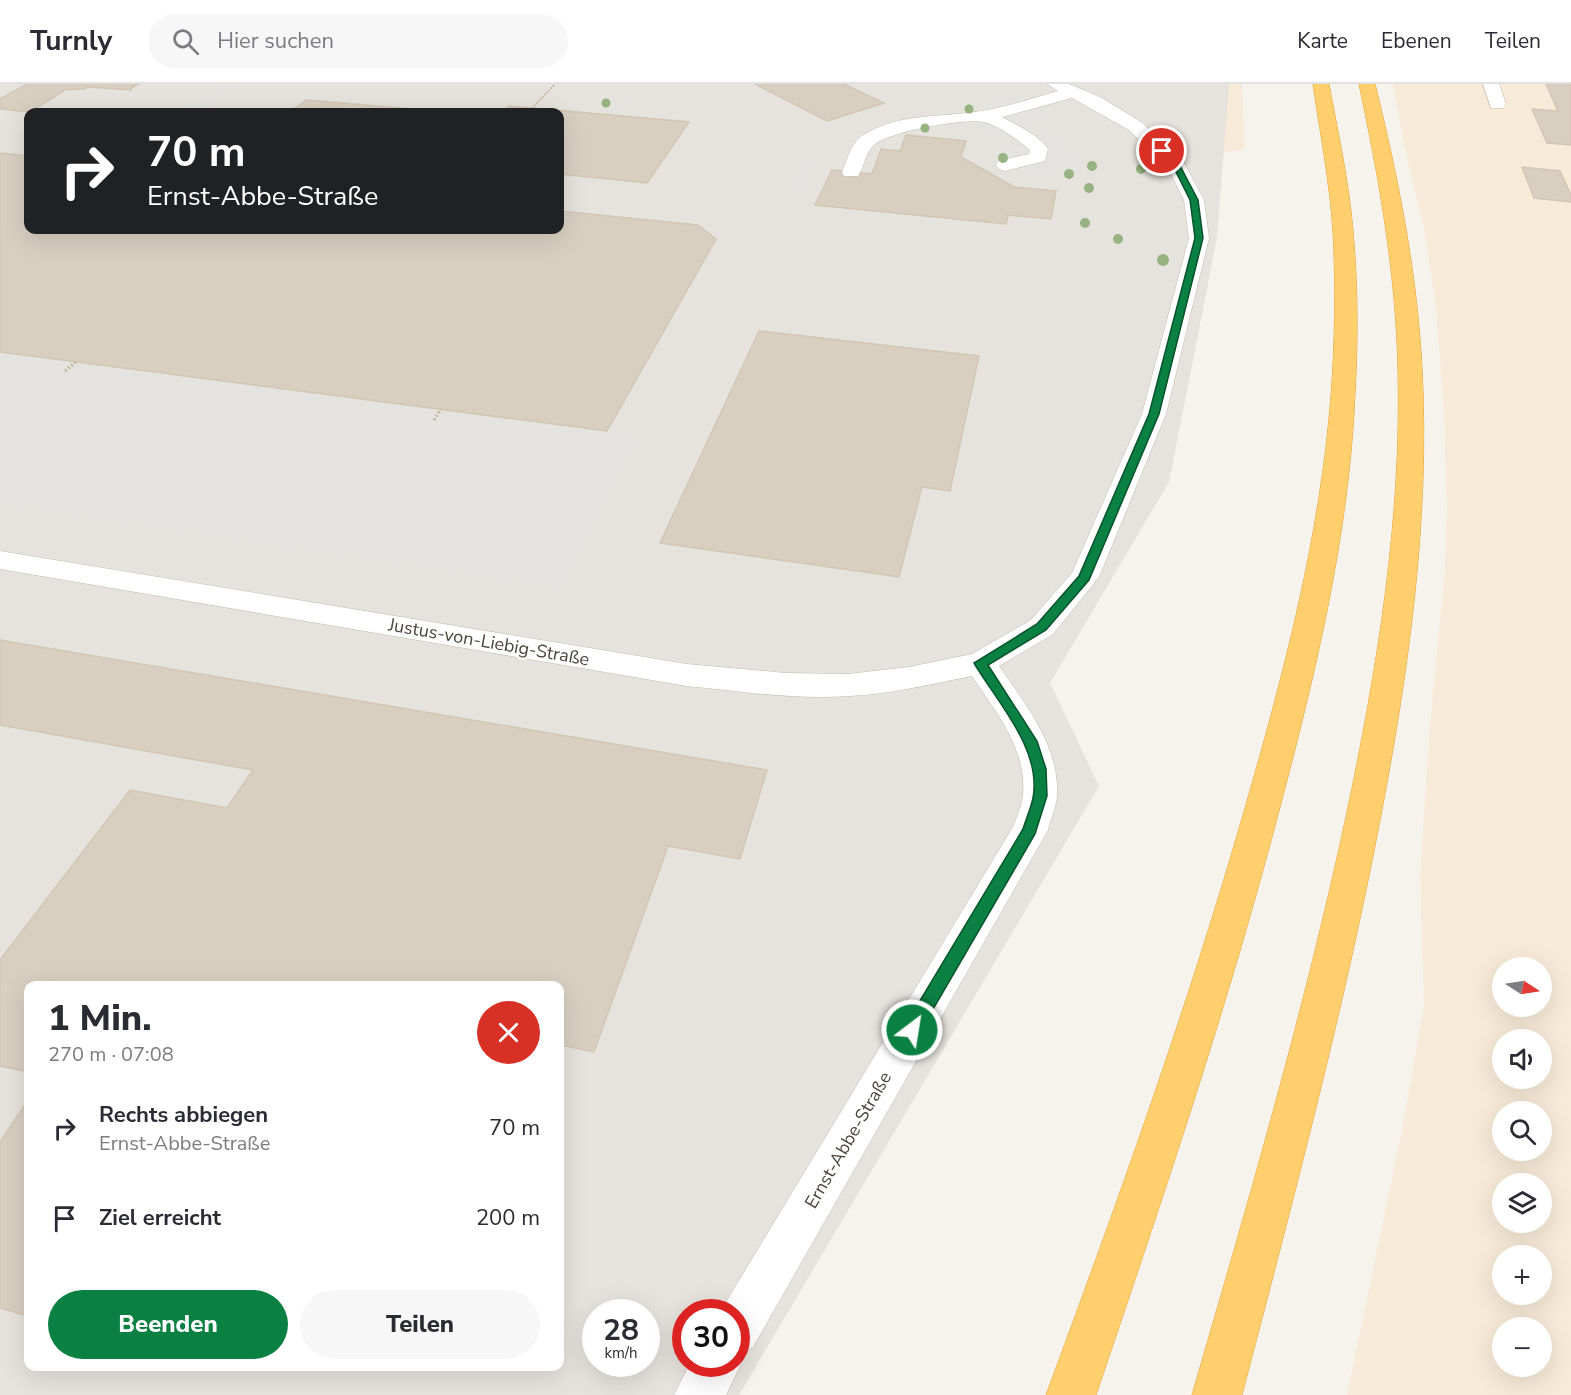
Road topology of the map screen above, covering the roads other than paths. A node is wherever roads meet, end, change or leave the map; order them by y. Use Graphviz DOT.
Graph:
graph roads {
  1 [pos="1055,84"];
  2 [pos="1321,84"];
  3 [pos="1367,84"];
  4 [pos="1491,84"];
  5 [pos="1074,92"];
  6 [pos="1497,104"];
  7 [pos="986,116"];
  8 [pos="1005,165"];
  9 [pos="851,172"];
  10 [pos="0,560"];
  11 [pos="980,663"];
  12 [pos="750,1306"];
  13 [pos="709,1377"];
  14 [pos="699,1395"];
  15 [pos="1071,1395"];
  16 [pos="1217,1395"];
  1 -- 5 [label="street"];
  2 -- 15 [label="highway"];
  3 -- 16 [label="highway"];
  4 -- 6 [label="street"];
  5 -- 7 [label="street"];
  5 -- 11 [label="street"];
  7 -- 8 [label="street"];
  7 -- 9 [label="street"];
  10 -- 11 [label="street, Justus-von-Liebig-Straße"];
  11 -- 12 [label="street, Ernst-Abbe-Straße"];
  13 -- 14 [label="street"];
}
